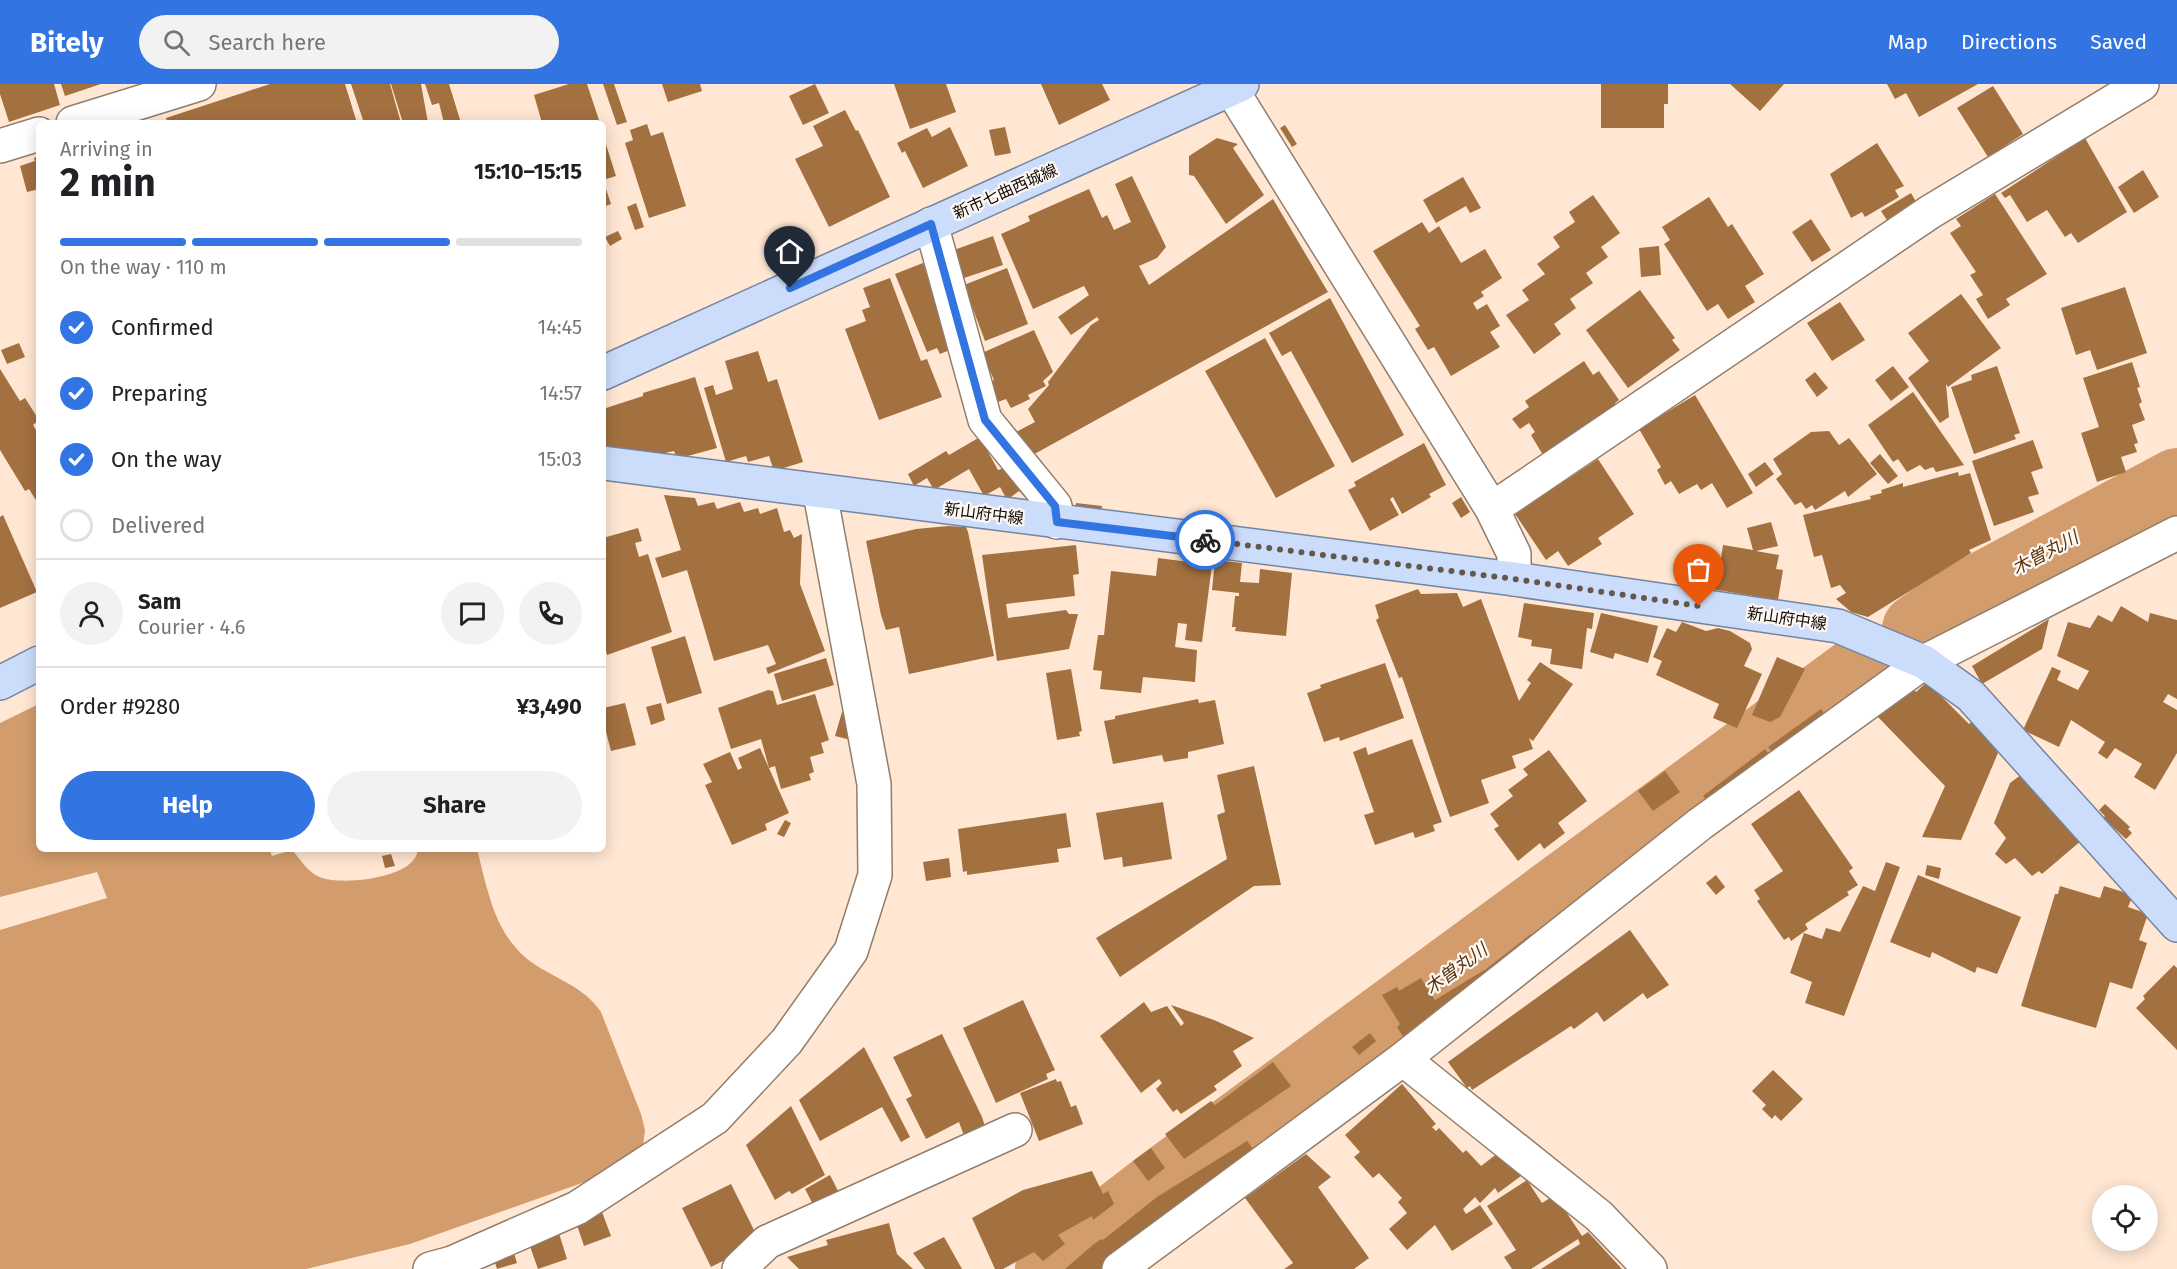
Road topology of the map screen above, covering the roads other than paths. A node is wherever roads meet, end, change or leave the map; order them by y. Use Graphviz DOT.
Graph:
graph roads {
  1 [pos="199,84"];
  2 [pos="2142,84"];
  3 [pos="1234,86"];
  4 [pos="146,102"];
  5 [pos="83,120"];
  6 [pos="36,135"];
  7 [pos="0,146"];
  8 [pos="931,224"];
  9 [pos="606,372"];
  10 [pos="606,464"];
  11 [pos="820,493"];
  12 [pos="1492,509"];
  13 [pos="1057,522"];
  14 [pos="2177,533"];
  15 [pos="1514,579"];
  16 [pos="1924,662"];
  17 [pos="36,665"];
  18 [pos="0,683"];
  19 [pos="2177,925"];
  20 [pos="1403,1059"];
  21 [pos="1015,1130"];
  22 [pos="450,1267"];
  23 [pos="739,1269"];
  24 [pos="1119,1269"];
  25 [pos="1650,1269"];
  1 -- 4 [label="street"];
  2 -- 12 [label="street"];
  3 -- 8 [label="main road, 新市七曲西城線"];
  3 -- 12 [label="street"];
  4 -- 5 [label="street"];
  6 -- 7 [label="street"];
  8 -- 9 [label="main road, 新市七曲西城線"];
  8 -- 13 [label="street"];
  10 -- 11 [label="main road, 新山府中線"];
  11 -- 13 [label="main road, 新山府中線"];
  11 -- 22 [label="street"];
  12 -- 15 [label="street"];
  13 -- 15 [label="main road, 新山府中線"];
  14 -- 16 [label="street"];
  15 -- 16 [label="main road, 新山府中線"];
  16 -- 19 [label="main road, 新山府中線"];
  16 -- 20 [label="street"];
  17 -- 18 [label="main road"];
  20 -- 24 [label="street"];
  20 -- 25 [label="street"];
  21 -- 23 [label="street"];
}
